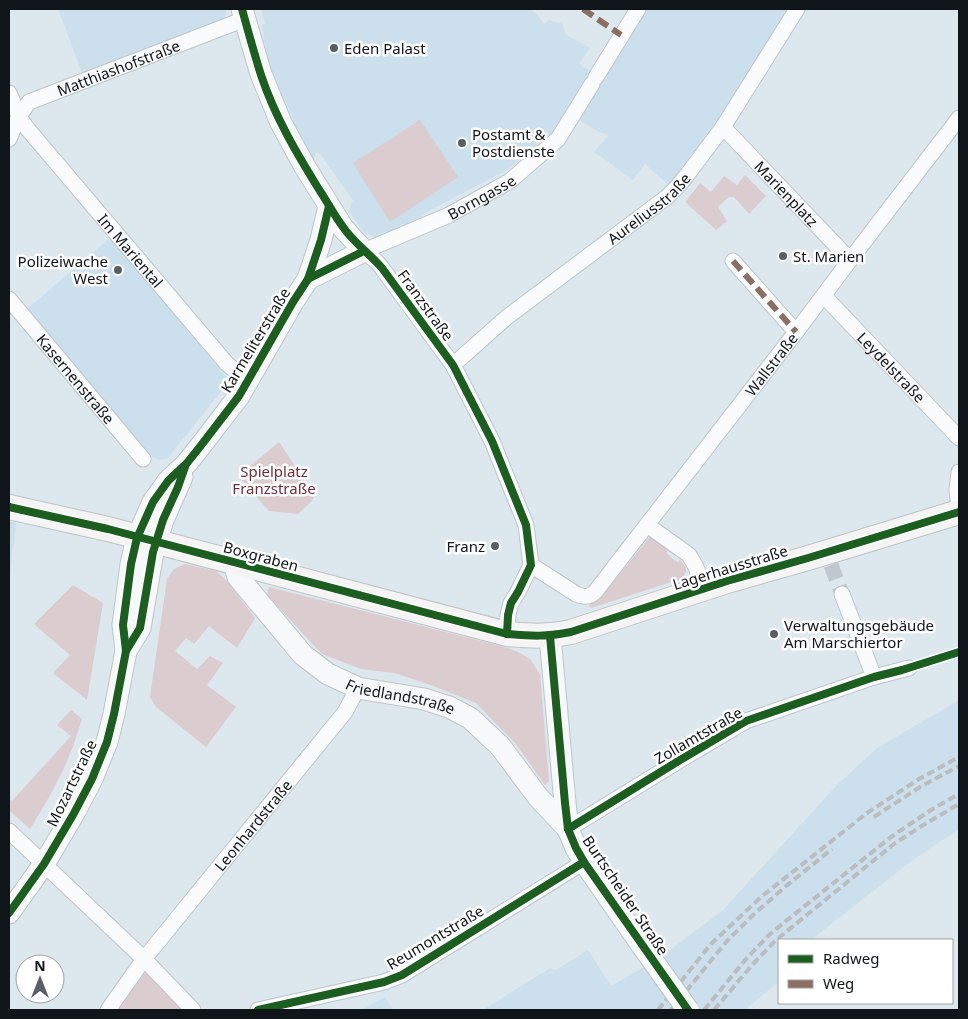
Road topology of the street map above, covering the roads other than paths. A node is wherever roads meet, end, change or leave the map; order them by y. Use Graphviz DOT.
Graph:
graph roads {
  1 [pos="638,9"];
  2 [pos="797,9"];
  3 [pos="244,14"];
  4 [pos="9,93"];
  5 [pos="19,116"];
  6 [pos="959,118"];
  7 [pos="723,127"];
  8 [pos="9,139"];
  9 [pos="329,206"];
  10 [pos="364,252"];
  11 [pos="850,260"];
  12 [pos="733,261"];
  13 [pos="308,280"];
  14 [pos="824,296"];
  15 [pos="9,299"];
  16 [pos="796,332"];
  17 [pos="453,365"];
  18 [pos="248,381"];
  19 [pos="959,438"];
  20 [pos="143,459"];
  21 [pos="959,472"];
  22 [pos="9,507"];
  23 [pos="959,510"];
  24 [pos="647,525"];
  25 [pos="146,540"];
  26 [pos="234,563"];
  27 [pos="531,564"];
  28 [pos="704,588"];
  29 [pos="842,594"];
  30 [pos="507,634"];
  31 [pos="550,636"];
  32 [pos="909,668"];
  33 [pos="874,677"];
  34 [pos="358,688"];
  35 [pos="568,829"];
  36 [pos="9,831"];
  37 [pos="584,862"];
  38 [pos="44,864"];
  39 [pos="9,913"];
  40 [pos="144,959"];
  41 [pos="108,1010"];
  42 [pos="193,1010"];
  43 [pos="258,1010"];
  44 [pos="688,1010"];
  1 -- 10 [label="street, Borngasse"];
  2 -- 7 [label="street, Aureliusstraße"];
  3 -- 5 [label="street, Matthiashofstraße"];
  3 -- 9 [label="main road, Franzstraße"];
  4 -- 5 [label="street"];
  5 -- 8 [label="street"];
  5 -- 18 [label="street, Im Mariental"];
  6 -- 11 [label="street, Wallstraße"];
  7 -- 11 [label="street, Marienplatz"];
  7 -- 17 [label="street, Aureliusstraße"];
  9 -- 10 [label="main road, Franzstraße"];
  9 -- 13 [label="main road"];
  10 -- 13 [label="main road, Karmeliterstraße"];
  10 -- 17 [label="street, Franzstraße"];
  11 -- 14 [label="street, Wallstraße"];
  12 -- 16 [label="street"];
  13 -- 18 [label="main road, Karmeliterstraße"];
  14 -- 16 [label="street, Wallstraße"];
  14 -- 19 [label="street, Leydelstraße"];
  15 -- 20 [label="street, Kasernenstraße"];
  16 -- 24 [label="street, Wallstraße"];
  17 -- 27 [label="street, Franzstraße"];
  18 -- 25 [label="main road, Karmeliterstraße"];
  21 -- 23 [label="street"];
  22 -- 25 [label="main road, Boxgraben"];
  23 -- 28 [label="main road, Lagerhausstraße"];
  24 -- 27 [label="street, Wallstraße"];
  24 -- 28 [label="street, Lagerhausstraße"];
  25 -- 26 [label="main road, Boxgraben"];
  25 -- 38 [label="main road, Mozartstraße"];
  26 -- 30 [label="main road, Boxgraben"];
  26 -- 34 [label="main road, Friedlandstraße"];
  27 -- 30 [label="street"];
  28 -- 31 [label="main road, Lagerhausstraße"];
  29 -- 33 [label="street"];
  30 -- 31 [label="main road, Lagerhausstraße"];
  31 -- 35 [label="main road, Burtscheider Straße"];
  32 -- 33 [label="street, Zollamtstraße"];
  33 -- 35 [label="street, Zollamtstraße"];
  34 -- 35 [label="main road, Friedlandstraße"];
  34 -- 40 [label="street, Leonhardstraße"];
  35 -- 37 [label="main road, Burtscheider Straße"];
  36 -- 38 [label="street"];
  37 -- 43 [label="street, Reumontstraße"];
  37 -- 44 [label="main road, Burtscheider Straße, bridge"];
  38 -- 39 [label="main road, Mozartstraße"];
  38 -- 40 [label="street"];
  40 -- 41 [label="street, Leonhardstraße"];
  40 -- 42 [label="street"];
}
